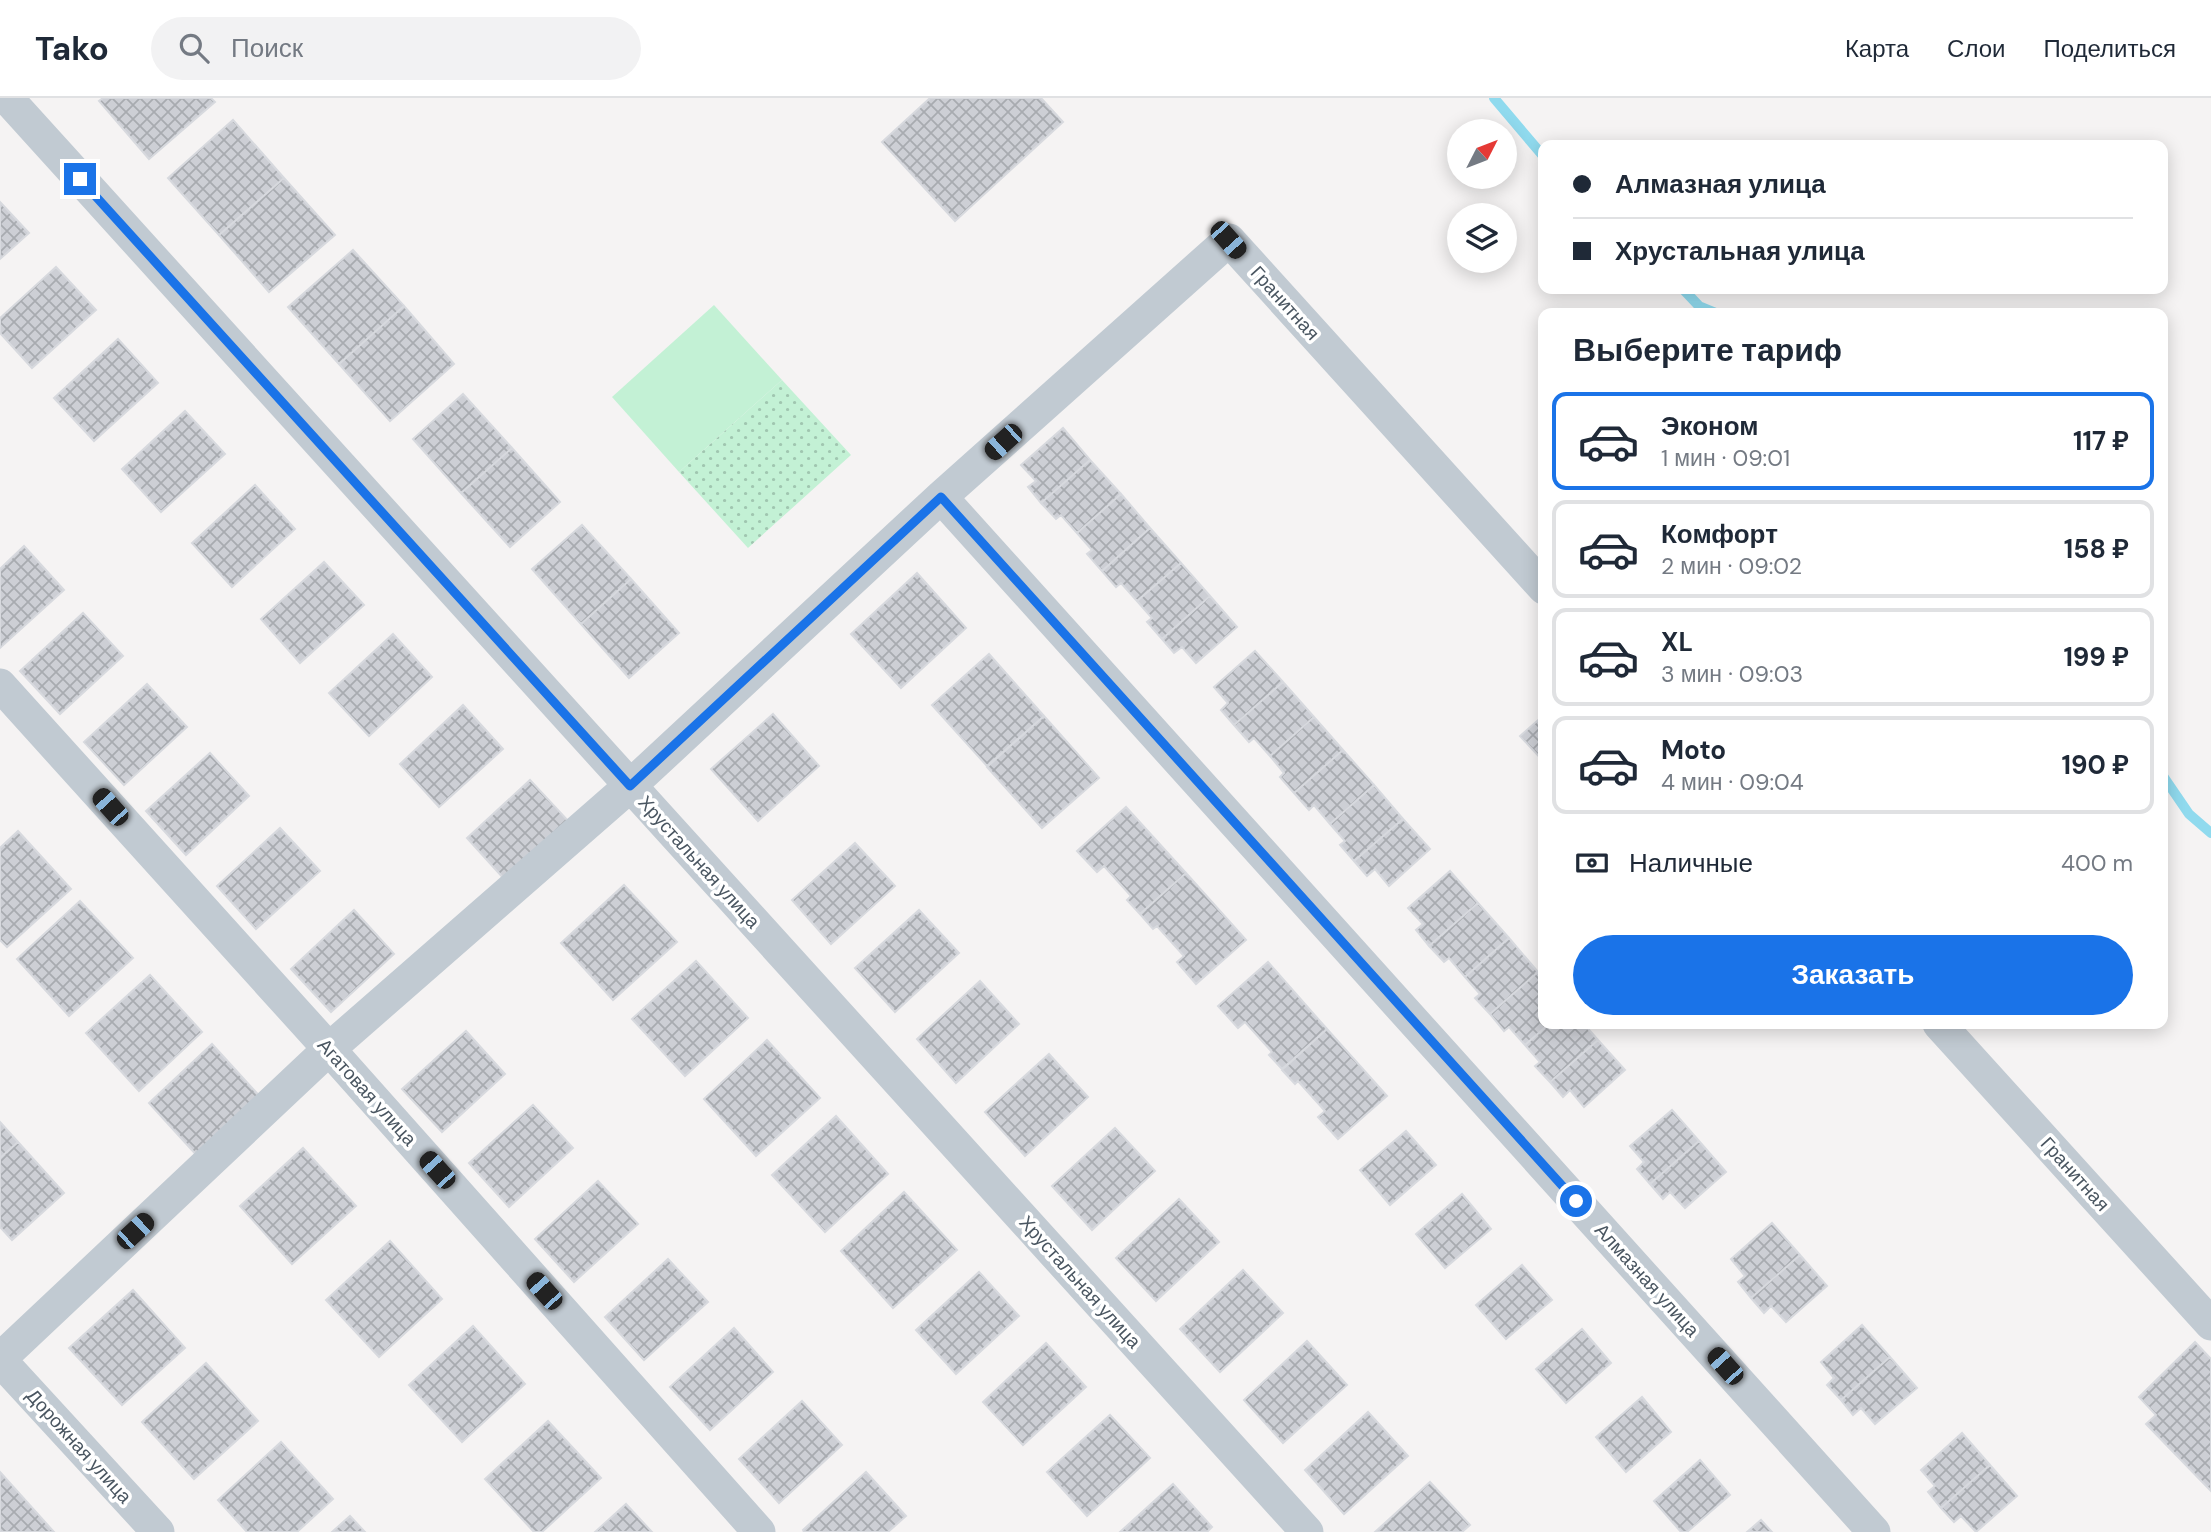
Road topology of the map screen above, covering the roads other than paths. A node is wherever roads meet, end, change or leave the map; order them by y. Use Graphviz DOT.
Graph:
graph roads {
  1 [pos="7,98"];
  2 [pos="941,497"];
  3 [pos="1538,581"];
  4 [pos="0,685"];
  5 [pos="630,786"];
  6 [pos="1944,1029"];
  7 [pos="329,1049"];
  8 [pos="2211,1324"];
  9 [pos="0,1359"];
  10 [pos="158,1532"];
  11 [pos="760,1532"];
  12 [pos="1307,1532"];
  13 [pos="1874,1532"];
  1 -- 5 [label="street, Хрустальная улица"];
  2 -- 3 [label="street, Гранитная"];
  2 -- 5 [label="street"];
  2 -- 13 [label="street, Алмазная улица"];
  4 -- 7 [label="street, Агатовая улица"];
  5 -- 7 [label="street"];
  5 -- 12 [label="street, Хрустальная улица"];
  6 -- 8 [label="street, Гранитная"];
  7 -- 9 [label="street"];
  7 -- 11 [label="street, Агатовая улица"];
  9 -- 10 [label="street, Дорожная улица"];
}
